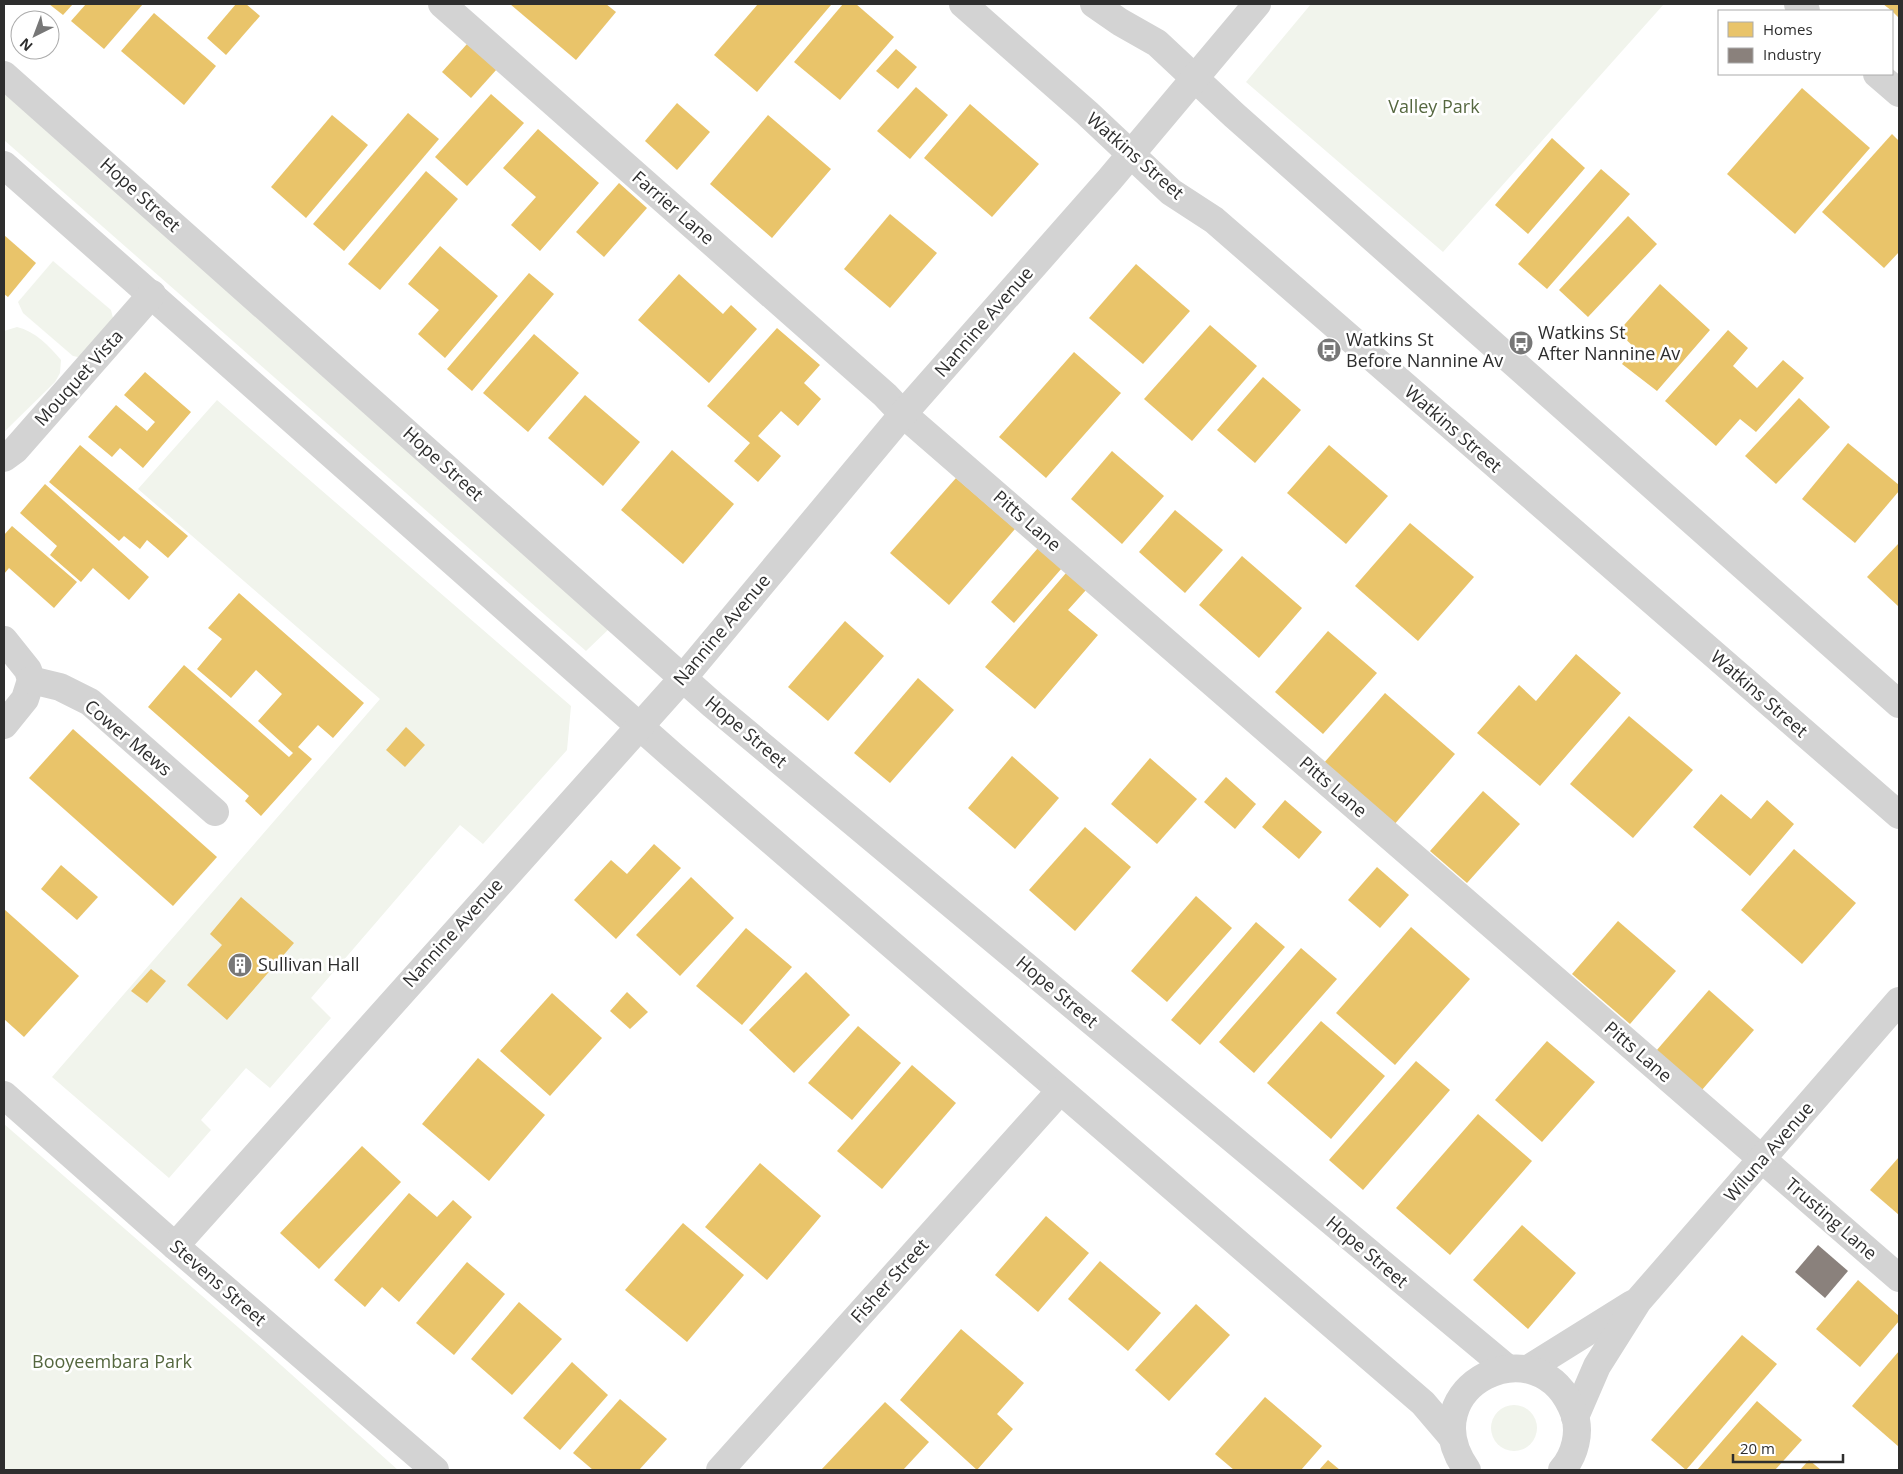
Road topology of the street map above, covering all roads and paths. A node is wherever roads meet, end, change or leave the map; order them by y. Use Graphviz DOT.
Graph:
graph roads {
  1 [pos="442,4"];
  2 [pos="962,4"];
  3 [pos="1094,4"];
  4 [pos="1257,4"];
  5 [pos="4,75"];
  6 [pos="1879,75"];
  7 [pos="1194,78"];
  8 [pos="1899,93"];
  9 [pos="1130,154"];
  10 [pos="4,165"];
  11 [pos="152,294"];
  12 [pos="903,414"];
  13 [pos="4,458"];
  14 [pos="4,640"];
  15 [pos="683,678"];
  16 [pos="32,680"];
  17 [pos="1899,704"];
  18 [pos="4,725"];
  19 [pos="638,726"];
  20 [pos="215,812"];
  21 [pos="1899,815"];
  22 [pos="1899,1001"];
  23 [pos="1060,1091"];
  24 [pos="4,1095"];
  25 [pos="1762,1160"];
  26 [pos="175,1246"];
  27 [pos="1899,1278"];
  28 [pos="1638,1301"];
  29 [pos="1517,1369"];
  30 [pos="1575,1417"];
  31 [pos="1457,1459"];
  32 [pos="1575,1463"];
  33 [pos="435,1470"];
  34 [pos="720,1470"];
  1 -- 12 [label="street, Farrier Lane"];
  2 -- 9 [label="street, Watkins Street"];
  3 -- 7 [label="street"];
  4 -- 7 [label="street, Nannine Avenue"];
  5 -- 15 [label="street, Hope Street"];
  6 -- 8 [label="street"];
  7 -- 9 [label="street, Nannine Avenue"];
  7 -- 17 [label="street"];
  9 -- 12 [label="street, Nannine Avenue"];
  9 -- 21 [label="street, Watkins Street"];
  10 -- 11 [label="street"];
  11 -- 13 [label="street, Mouquet Vista"];
  11 -- 19 [label="street"];
  12 -- 15 [label="street, Nannine Avenue"];
  12 -- 25 [label="street, Pitts Lane"];
  14 -- 16 [label="street"];
  15 -- 19 [label="street, Nannine Avenue"];
  15 -- 29 [label="street, Hope Street"];
  16 -- 18 [label="street"];
  16 -- 20 [label="street, Cower Mews"];
  19 -- 23 [label="street"];
  19 -- 26 [label="street, Nannine Avenue"];
  22 -- 25 [label="street, Wiluna Avenue"];
  23 -- 31 [label="street"];
  23 -- 34 [label="street, Fisher Street"];
  24 -- 26 [label="street, Stevens Street"];
  25 -- 27 [label="street, Trusting Lane"];
  25 -- 28 [label="street, Wiluna Avenue"];
  26 -- 33 [label="street, Stevens Street"];
  28 -- 29 [label="street, Wiluna Avenue"];
  28 -- 30 [label="street, Wiluna Avenue"];
  29 -- 30 [label="street, Hope Street"];
  29 -- 31 [label="street, Wiluna Avenue"];
  30 -- 32 [label="street"];
}
